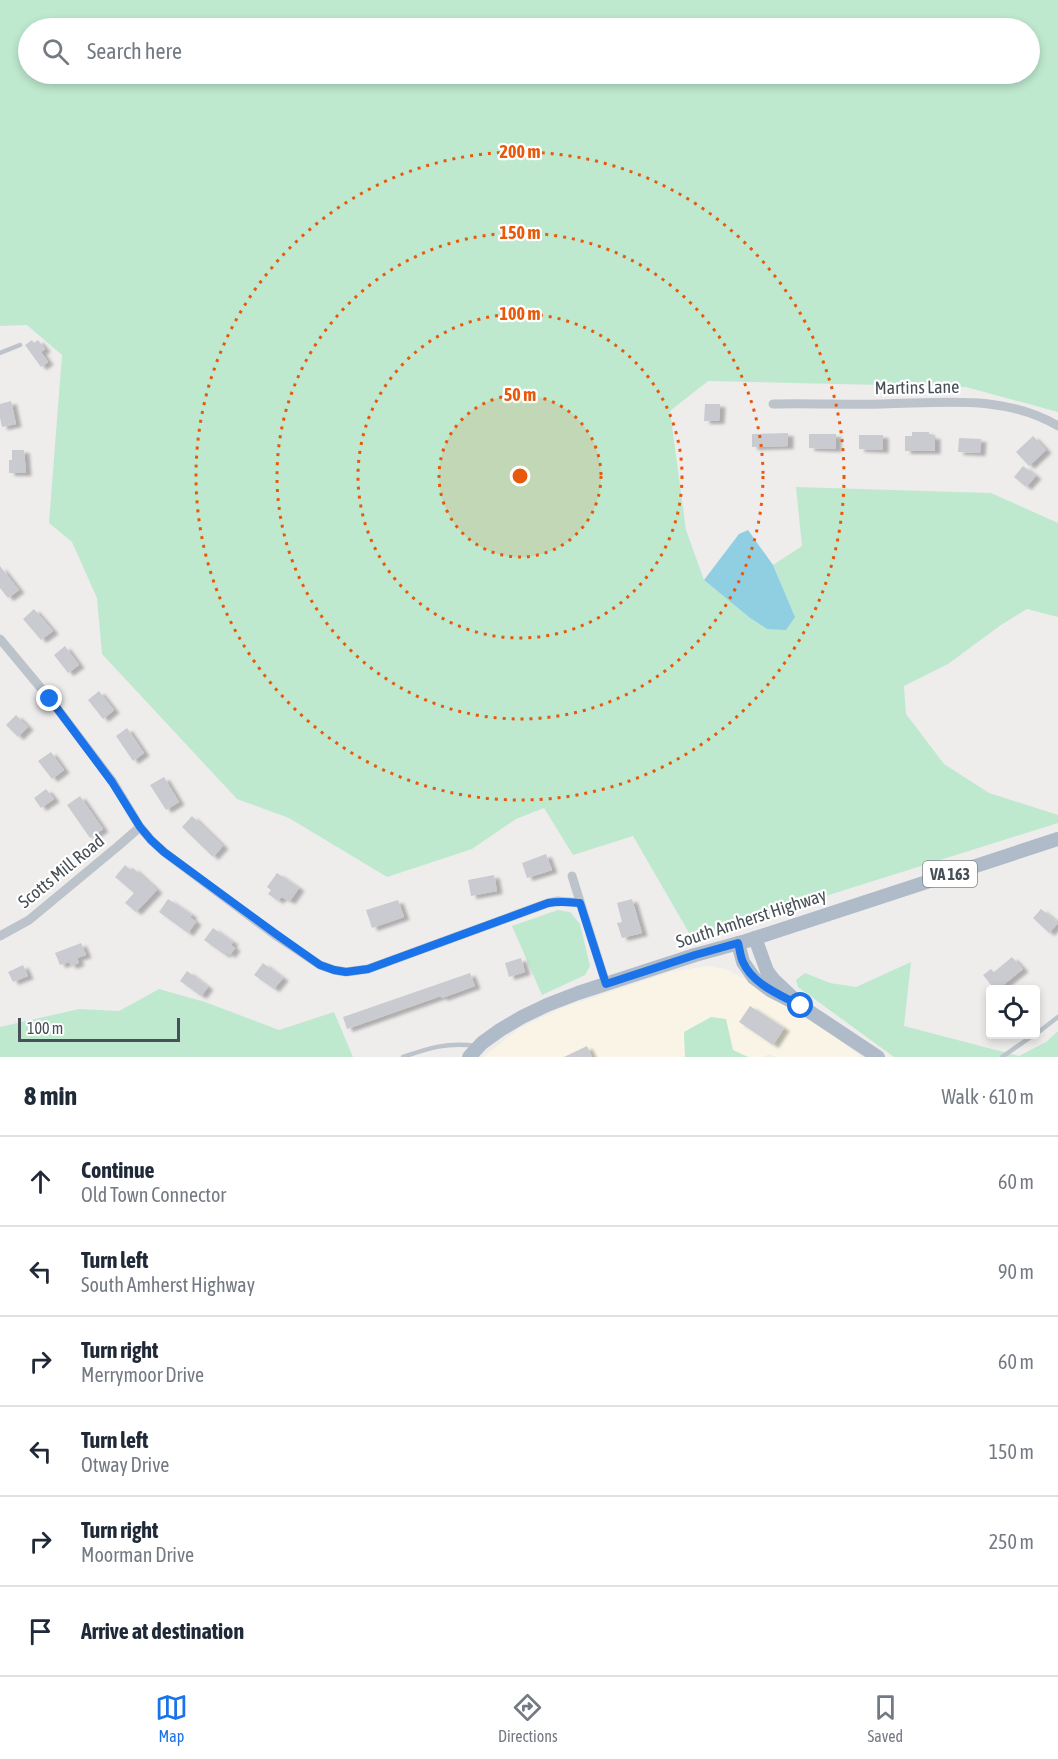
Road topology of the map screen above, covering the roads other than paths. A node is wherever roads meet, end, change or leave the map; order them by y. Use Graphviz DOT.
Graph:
graph roads {
  1 [pos="20,345"];
  2 [pos="0,353"];
  3 [pos="773,404"];
  4 [pos="1058,426"];
  5 [pos="0,639"];
  6 [pos="140,827"];
  7 [pos="1058,839"];
  8 [pos="572,876"];
  9 [pos="580,903"];
  10 [pos="0,936"];
  11 [pos="755,938"];
  12 [pos="738,943"];
  13 [pos="606,984"];
  14 [pos="801,1006"];
  15 [pos="1058,1017"];
  16 [pos="1040,1030"];
  17 [pos="1028,1039"];
  18 [pos="478,1046"];
  19 [pos="403,1057"];
  20 [pos="469,1057"];
  21 [pos="878,1057"];
  22 [pos="1002,1057"];
  1 -- 2 [label="lane"];
  3 -- 4 [label="street, Martins Lane"];
  5 -- 6 [label="street"];
  6 -- 9 [label="street"];
  6 -- 10 [label="street, Scotts Mill Road"];
  7 -- 11 [label="main road, South Amherst Highway / VA 163"];
  8 -- 9 [label="street"];
  9 -- 13 [label="street"];
  11 -- 12 [label="main road, South Amherst Highway / VA 163"];
  11 -- 14 [label="main road"];
  12 -- 13 [label="main road, South Amherst Highway / VA 163"];
  12 -- 14 [label="main road"];
  13 -- 18 [label="main road, South Amherst Highway / VA 163"];
  14 -- 21 [label="main road"];
  15 -- 16 [label="lane"];
  17 -- 22 [label="lane"];
  18 -- 19 [label="lane"];
  18 -- 20 [label="main road, South Amherst Highway / VA 163"];
}
